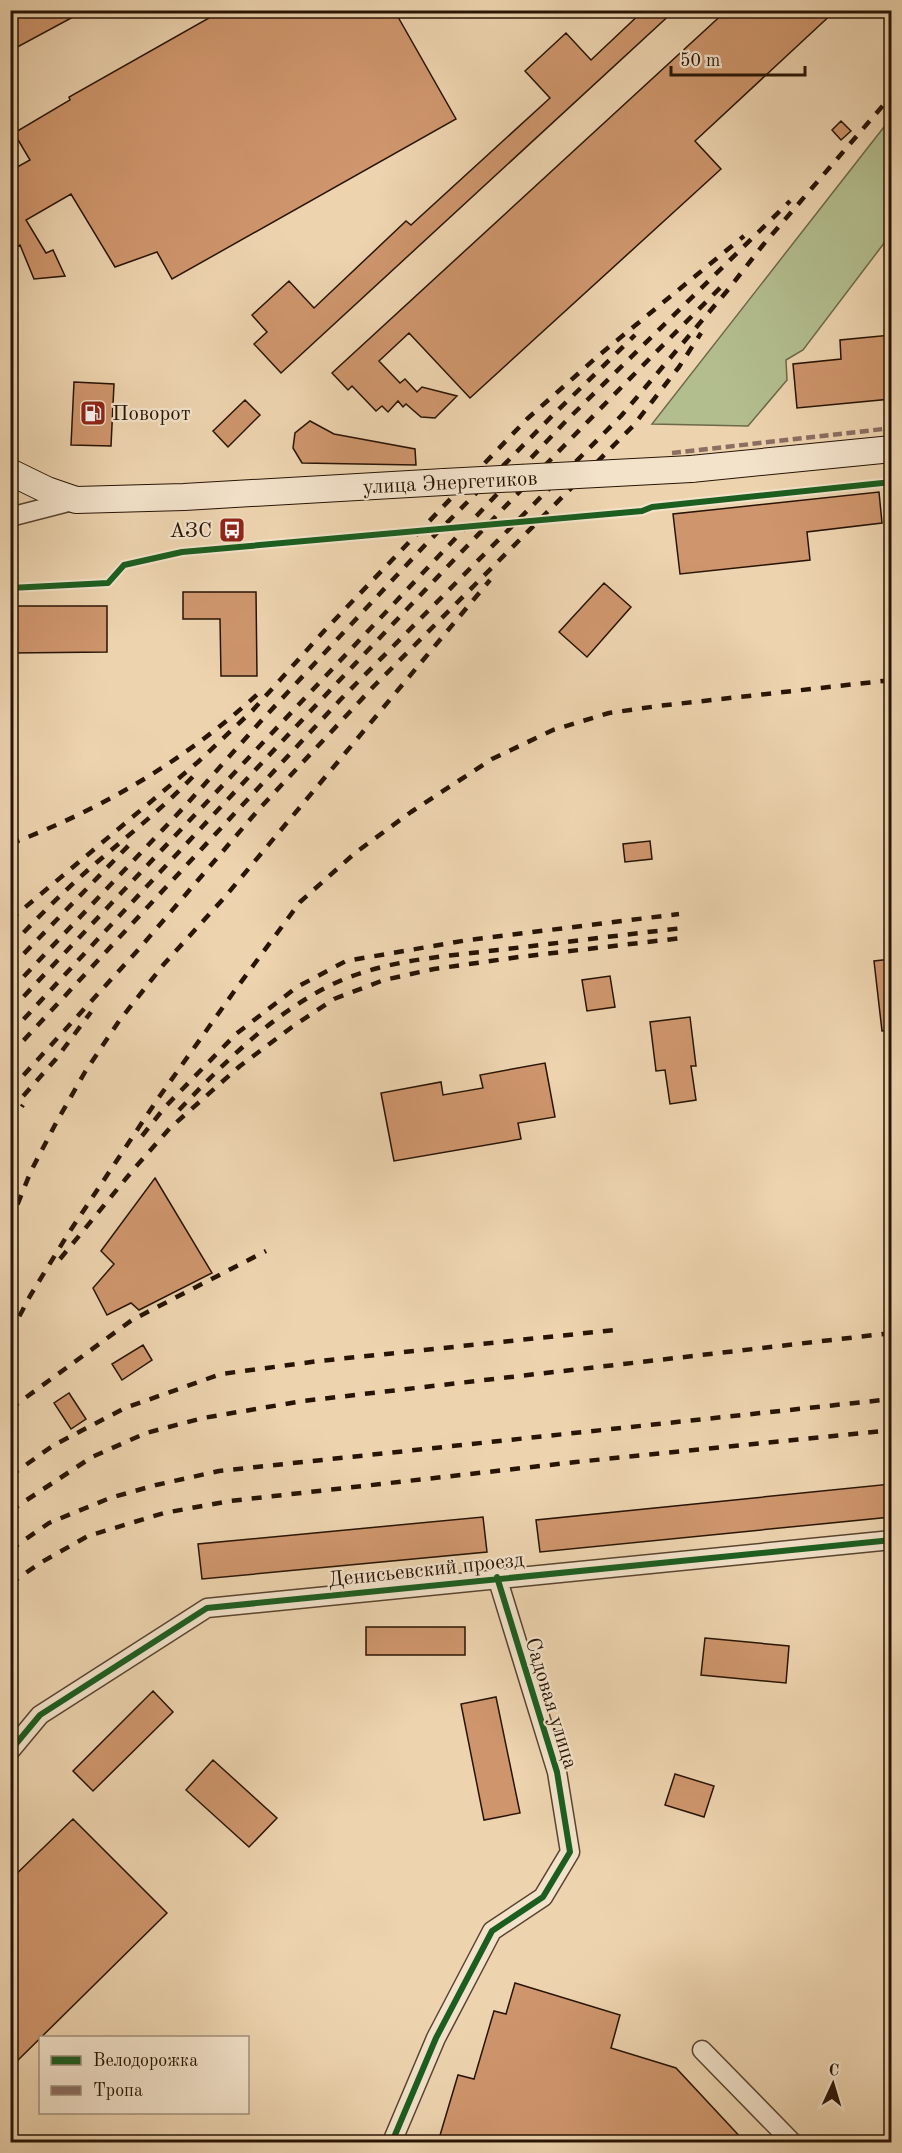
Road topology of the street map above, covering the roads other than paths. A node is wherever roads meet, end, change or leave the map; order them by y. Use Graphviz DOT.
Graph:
graph roads {
  1 [pos="891,449"];
  2 [pos="10,459"];
  3 [pos="10,471"];
  4 [pos="76,500"];
  5 [pos="10,517"];
  6 [pos="891,1539"];
  7 [pos="497,1577"];
  8 [pos="10,1751"];
  9 [pos="702,2050"];
  10 [pos="392,2142"];
  11 [pos="792,2142"];
  1 -- 4 [label="main road, улица Энергетиков, bridge"];
  2 -- 4 [label="main road"];
  3 -- 4 [label="main road"];
  4 -- 5 [label="street, улица Энергетиков"];
  6 -- 7 [label="street, Денисьевский проезд"];
  7 -- 8 [label="street, Денисьевский проезд"];
  7 -- 10 [label="street, Садовая улица"];
  9 -- 11 [label="street"];
}
